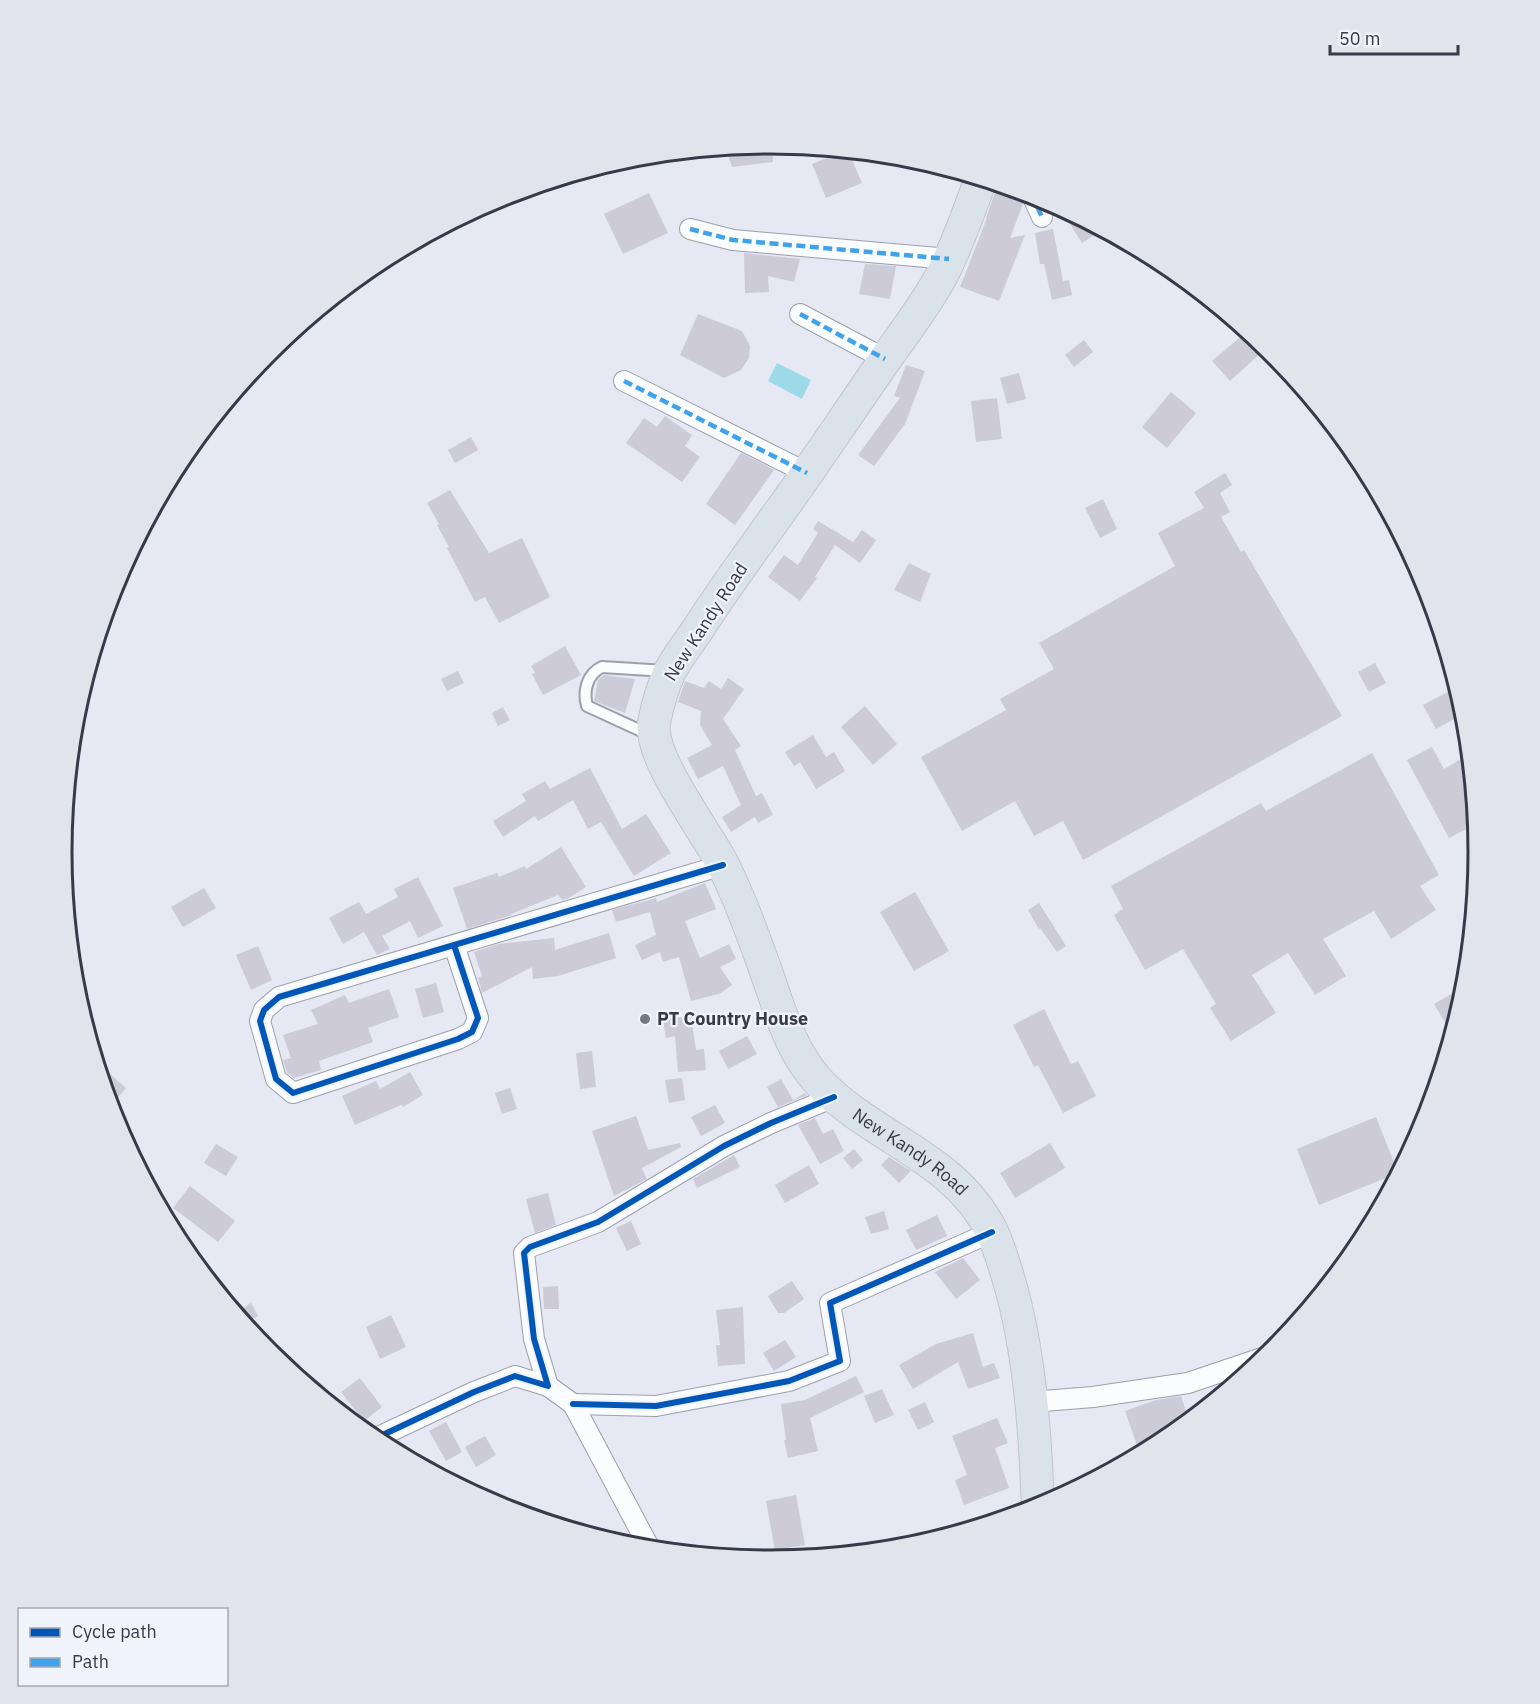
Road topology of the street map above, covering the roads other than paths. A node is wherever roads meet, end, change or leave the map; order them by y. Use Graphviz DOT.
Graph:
graph roads {
  1 [pos="978,186"];
  2 [pos="1038,207"];
  3 [pos="1042,217"];
  4 [pos="690,228"];
  5 [pos="949,259"];
  6 [pos="800,314"];
  7 [pos="885,359"];
  8 [pos="624,381"];
  9 [pos="807,473"];
  10 [pos="637,669"];
  11 [pos="670,671"];
  12 [pos="628,677"];
  13 [pos="653,736"];
  14 [pos="723,865"];
  15 [pos="454,945"];
  16 [pos="834,1097"];
  17 [pos="992,1232"];
  18 [pos="1244,1364"];
  19 [pos="548,1386"];
  20 [pos="1031,1402"];
  21 [pos="573,1404"];
  22 [pos="385,1434"];
  23 [pos="1037,1497"];
  24 [pos="644,1539"];
  1 -- 5 [label="main road, New Kandy Road"];
  2 -- 3 [label="street"];
  4 -- 5 [label="street"];
  5 -- 7 [label="main road, New Kandy Road"];
  6 -- 7 [label="street"];
  7 -- 9 [label="main road, New Kandy Road"];
  8 -- 9 [label="street"];
  9 -- 11 [label="main road, New Kandy Road"];
  10 -- 11 [label="lane"];
  10 -- 12 [label="lane"];
  10 -- 13 [label="lane"];
  11 -- 13 [label="main road, New Kandy Road"];
  13 -- 14 [label="main road, New Kandy Road"];
  14 -- 15 [label="street"];
  14 -- 16 [label="main road, New Kandy Road"];
  15 -- 15 [label="street"];
  16 -- 17 [label="main road, New Kandy Road"];
  16 -- 19 [label="street"];
  17 -- 20 [label="main road, New Kandy Road"];
  17 -- 21 [label="street"];
  18 -- 20 [label="street"];
  19 -- 21 [label="street"];
  19 -- 22 [label="street"];
  20 -- 23 [label="main road, New Kandy Road"];
  21 -- 24 [label="street"];
}
